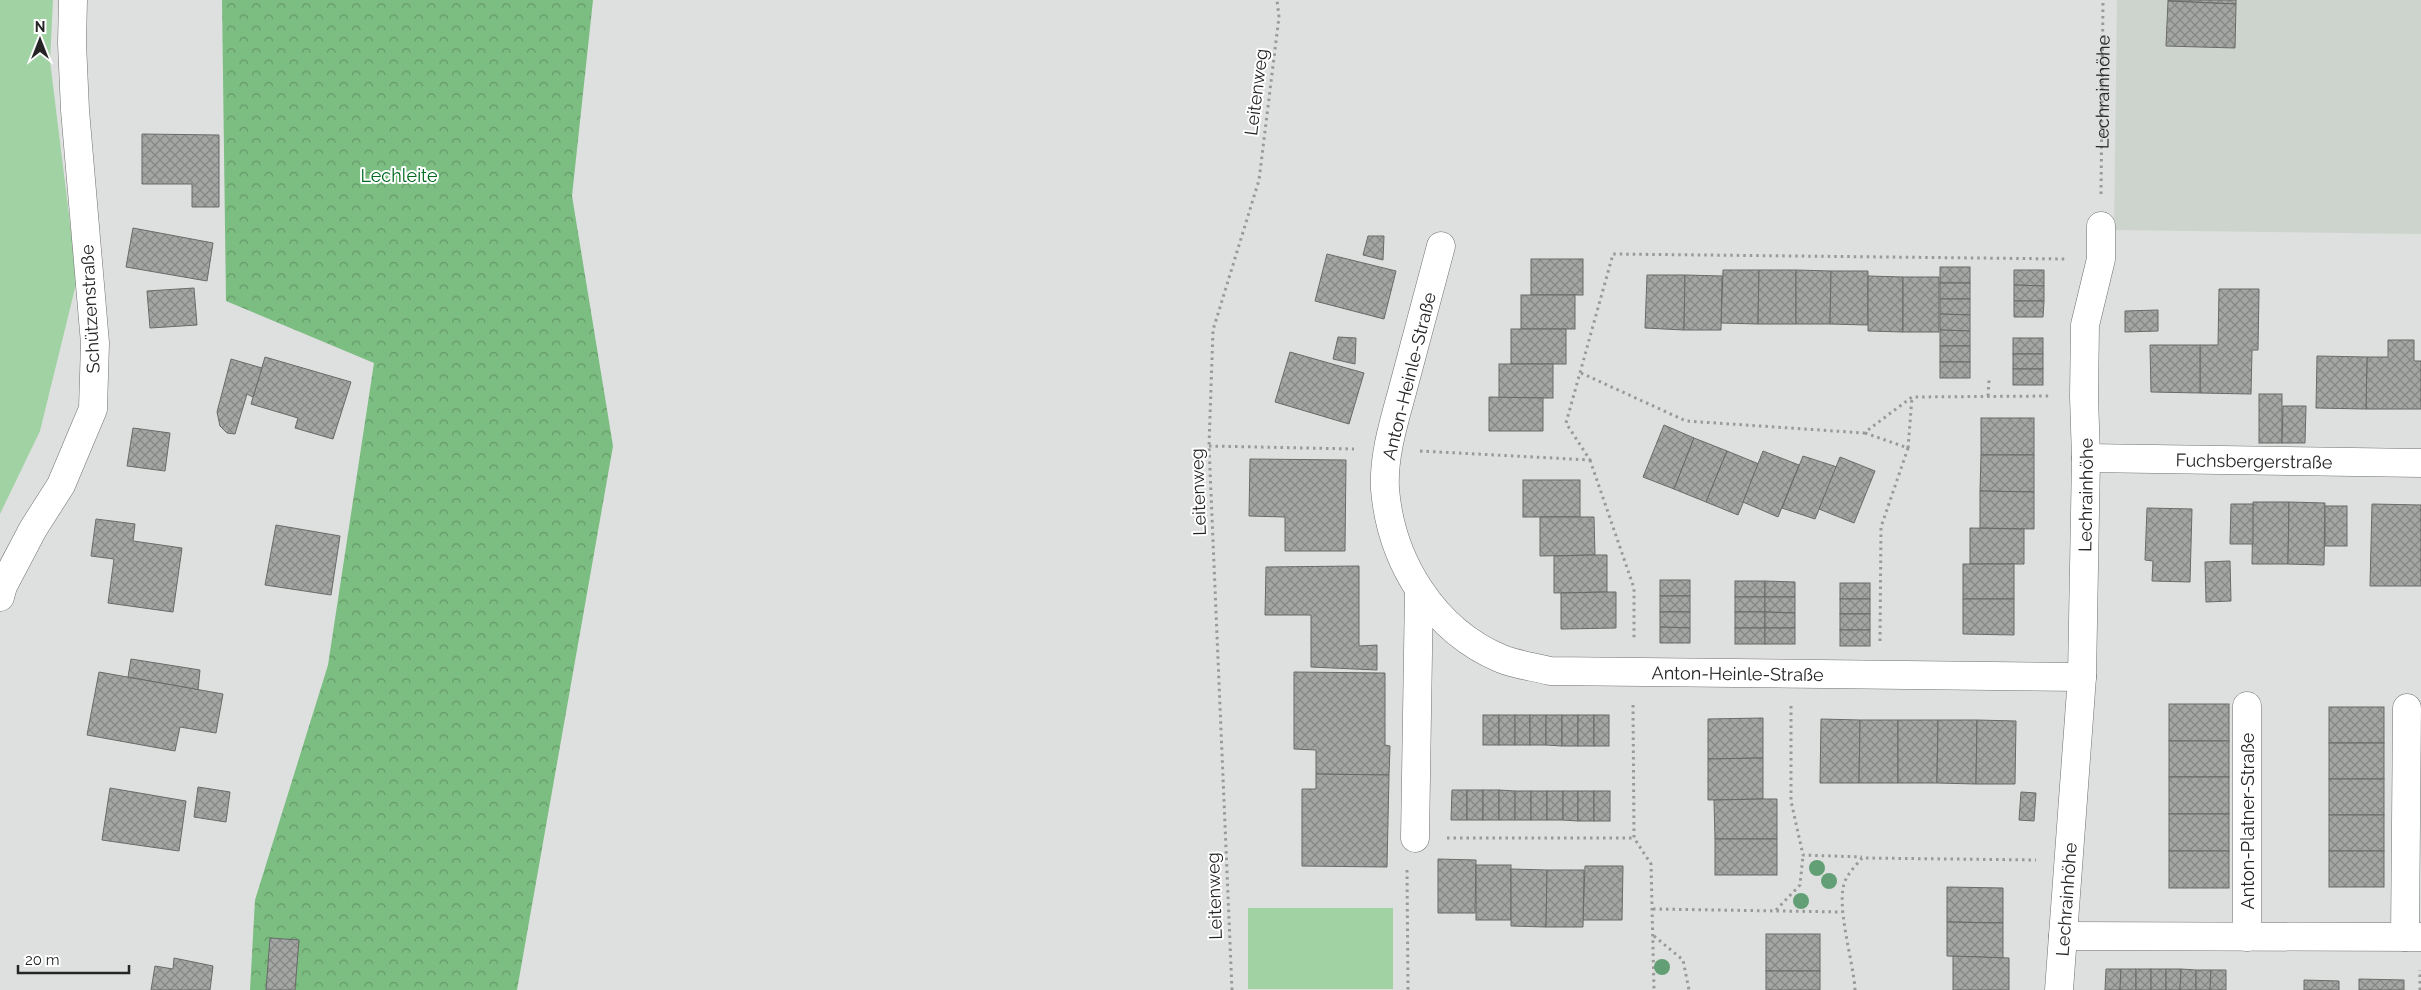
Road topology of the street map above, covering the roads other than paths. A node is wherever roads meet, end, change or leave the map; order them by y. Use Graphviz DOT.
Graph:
graph roads {
  1 [pos="73,0"];
  2 [pos="2101,226"];
  3 [pos="1441,246"];
  4 [pos="2086,458"];
  5 [pos="2421,463"];
  6 [pos="1419,591"];
  7 [pos="0,597"];
  8 [pos="2082,677"];
  9 [pos="2247,706"];
  10 [pos="2407,708"];
  11 [pos="1415,838"];
  12 [pos="2063,936"];
  13 [pos="2246,936"];
  14 [pos="2413,937"];
  15 [pos="2060,990"];
  1 -- 7 [label="street, Schützenstraße"];
  2 -- 4 [label="street, Lechrainhöhe"];
  3 -- 6 [label="street, Anton-Heinle-Straße"];
  4 -- 5 [label="street, Fuchsbergerstraße"];
  4 -- 8 [label="street, Lechrainhöhe"];
  6 -- 8 [label="street, Anton-Heinle-Straße"];
  6 -- 11 [label="street, Anton-Heinle-Straße"];
  8 -- 12 [label="street, Lechrainhöhe"];
  9 -- 13 [label="street, Anton-Platner-Straße"];
  10 -- 14 [label="street"];
  12 -- 13 [label="street"];
  12 -- 15 [label="street, Lechrainhöhe"];
  13 -- 14 [label="street"];
}
